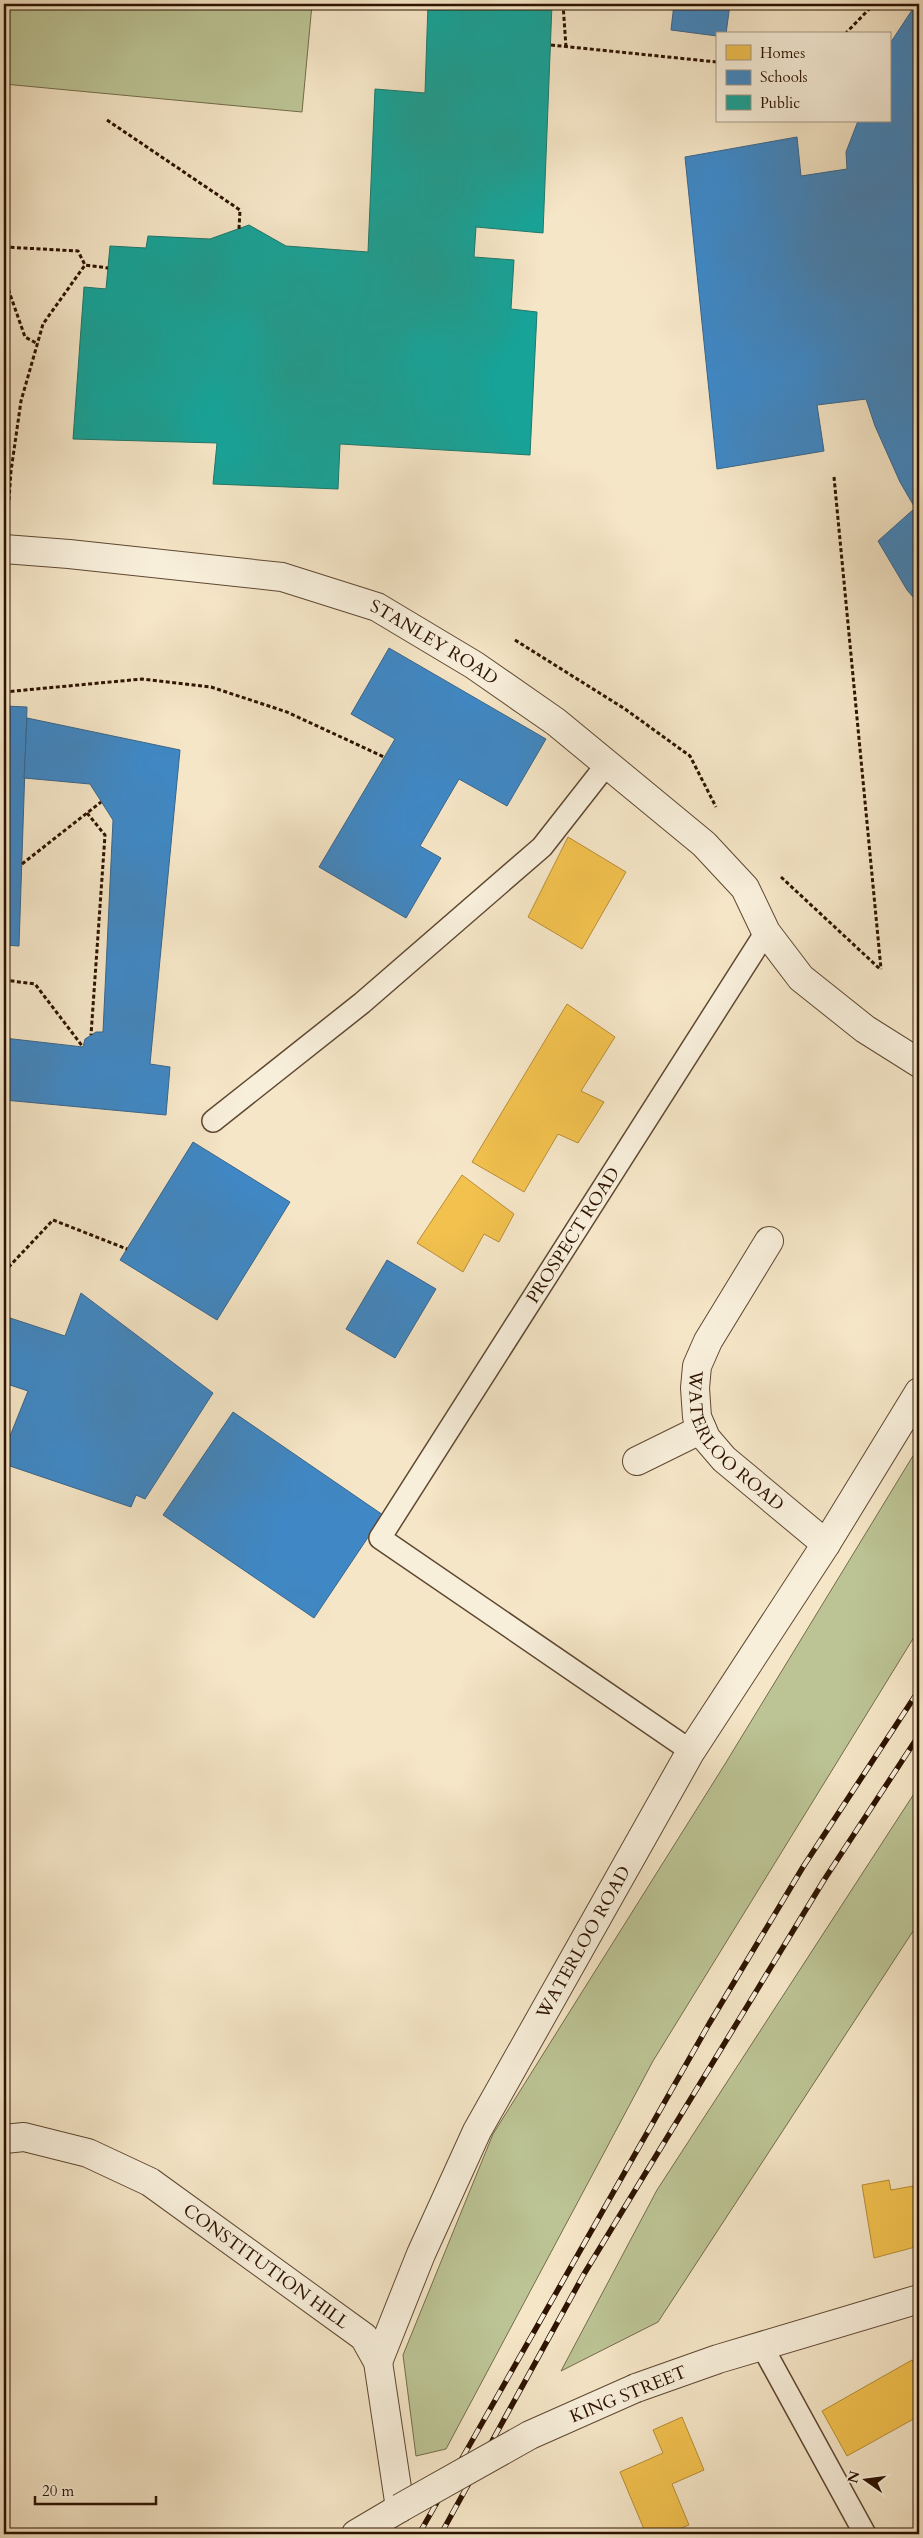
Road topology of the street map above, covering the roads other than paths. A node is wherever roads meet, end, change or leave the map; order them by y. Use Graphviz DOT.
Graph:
graph roads {
  1 [pos="4,549"];
  2 [pos="607,764"];
  3 [pos="766,932"];
  4 [pos="919,1062"];
  5 [pos="213,1121"];
  6 [pos="769,1241"];
  7 [pos="919,1392"];
  8 [pos="702,1429"];
  9 [pos="637,1461"];
  10 [pos="826,1544"];
  11 [pos="691,1751"];
  12 [pos="4,2139"];
  13 [pos="919,2300"];
  14 [pos="762,2346"];
  15 [pos="378,2362"];
  16 [pos="400,2508"];
  17 [pos="356,2534"];
  18 [pos="865,2534"];
  1 -- 2 [label="street, STANLEY ROAD"];
  2 -- 3 [label="street, STANLEY ROAD"];
  2 -- 5 [label="lane"];
  3 -- 4 [label="street"];
  3 -- 11 [label="lane, PROSPECT ROAD"];
  6 -- 8 [label="street, WATERLOO ROAD"];
  7 -- 10 [label="street, WATERLOO ROAD"];
  8 -- 9 [label="street"];
  8 -- 10 [label="street, WATERLOO ROAD"];
  10 -- 11 [label="street, WATERLOO ROAD"];
  11 -- 15 [label="street, WATERLOO ROAD"];
  12 -- 15 [label="street, CONSTITUTION HILL"];
  13 -- 14 [label="street, KING STREET"];
  14 -- 16 [label="street, KING STREET, bridge"];
  14 -- 18 [label="lane"];
  15 -- 16 [label="street, CONSTITUTION HILL"];
  16 -- 17 [label="street, KING STREET"];
}
